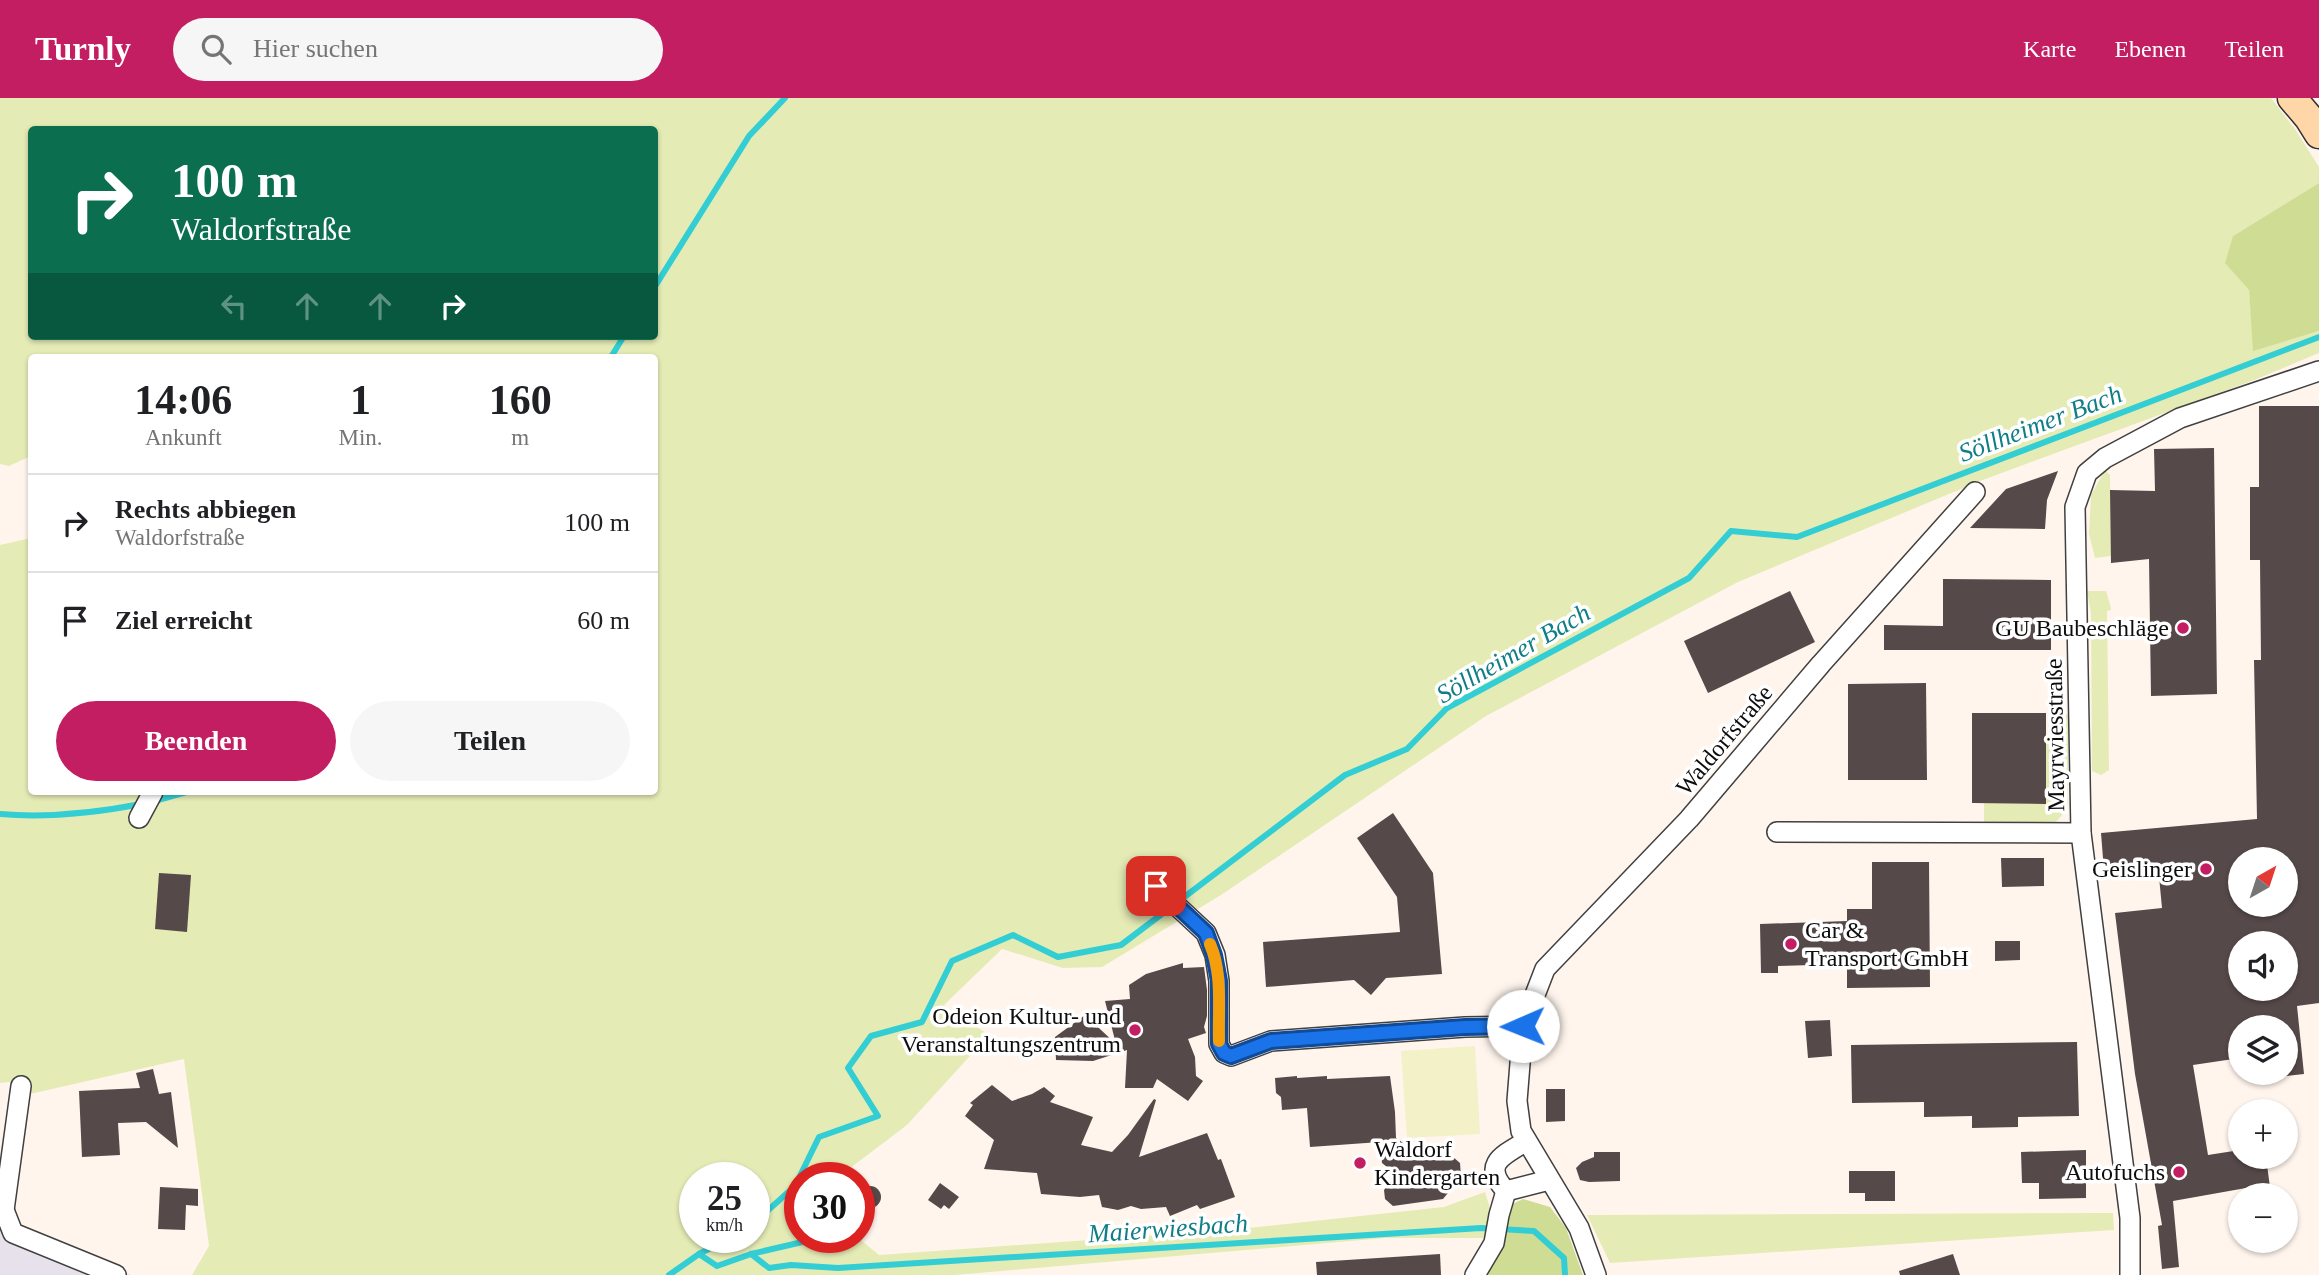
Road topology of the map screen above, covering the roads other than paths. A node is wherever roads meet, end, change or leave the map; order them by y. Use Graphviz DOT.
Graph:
graph roads {
  1 [pos="2292,98"];
  2 [pos="2319,134"];
  3 [pos="2319,371"];
  4 [pos="1975,492"];
  5 [pos="151,795"];
  6 [pos="139,818"];
  7 [pos="1777,832"];
  8 [pos="2081,833"];
  9 [pos="1152,882"];
  10 [pos="1523,1026"];
  11 [pos="21,1086"];
  12 [pos="1525,1142"];
  13 [pos="1549,1180"];
  14 [pos="1506,1191"];
  15 [pos="2,1209"];
  16 [pos="116,1275"];
  17 [pos="1475,1275"];
  18 [pos="1596,1275"];
  19 [pos="2130,1275"];
  1 -- 2 [label="street"];
  3 -- 8 [label="street, Mayrwiesstraße"];
  4 -- 10 [label="street, Waldorfstraße"];
  5 -- 6 [label="street"];
  7 -- 8 [label="street, Mayrwiesstraße"];
  8 -- 19 [label="street, Mayrwiesstraße"];
  9 -- 10 [label="street"];
  10 -- 12 [label="street, Waldorfstraße"];
  11 -- 15 [label="street"];
  12 -- 13 [label="street, Waldorfstraße"];
  12 -- 14 [label="street"];
  13 -- 14 [label="street"];
  13 -- 18 [label="street, Waldorfstraße"];
  14 -- 17 [label="street"];
  15 -- 16 [label="street"];
}
